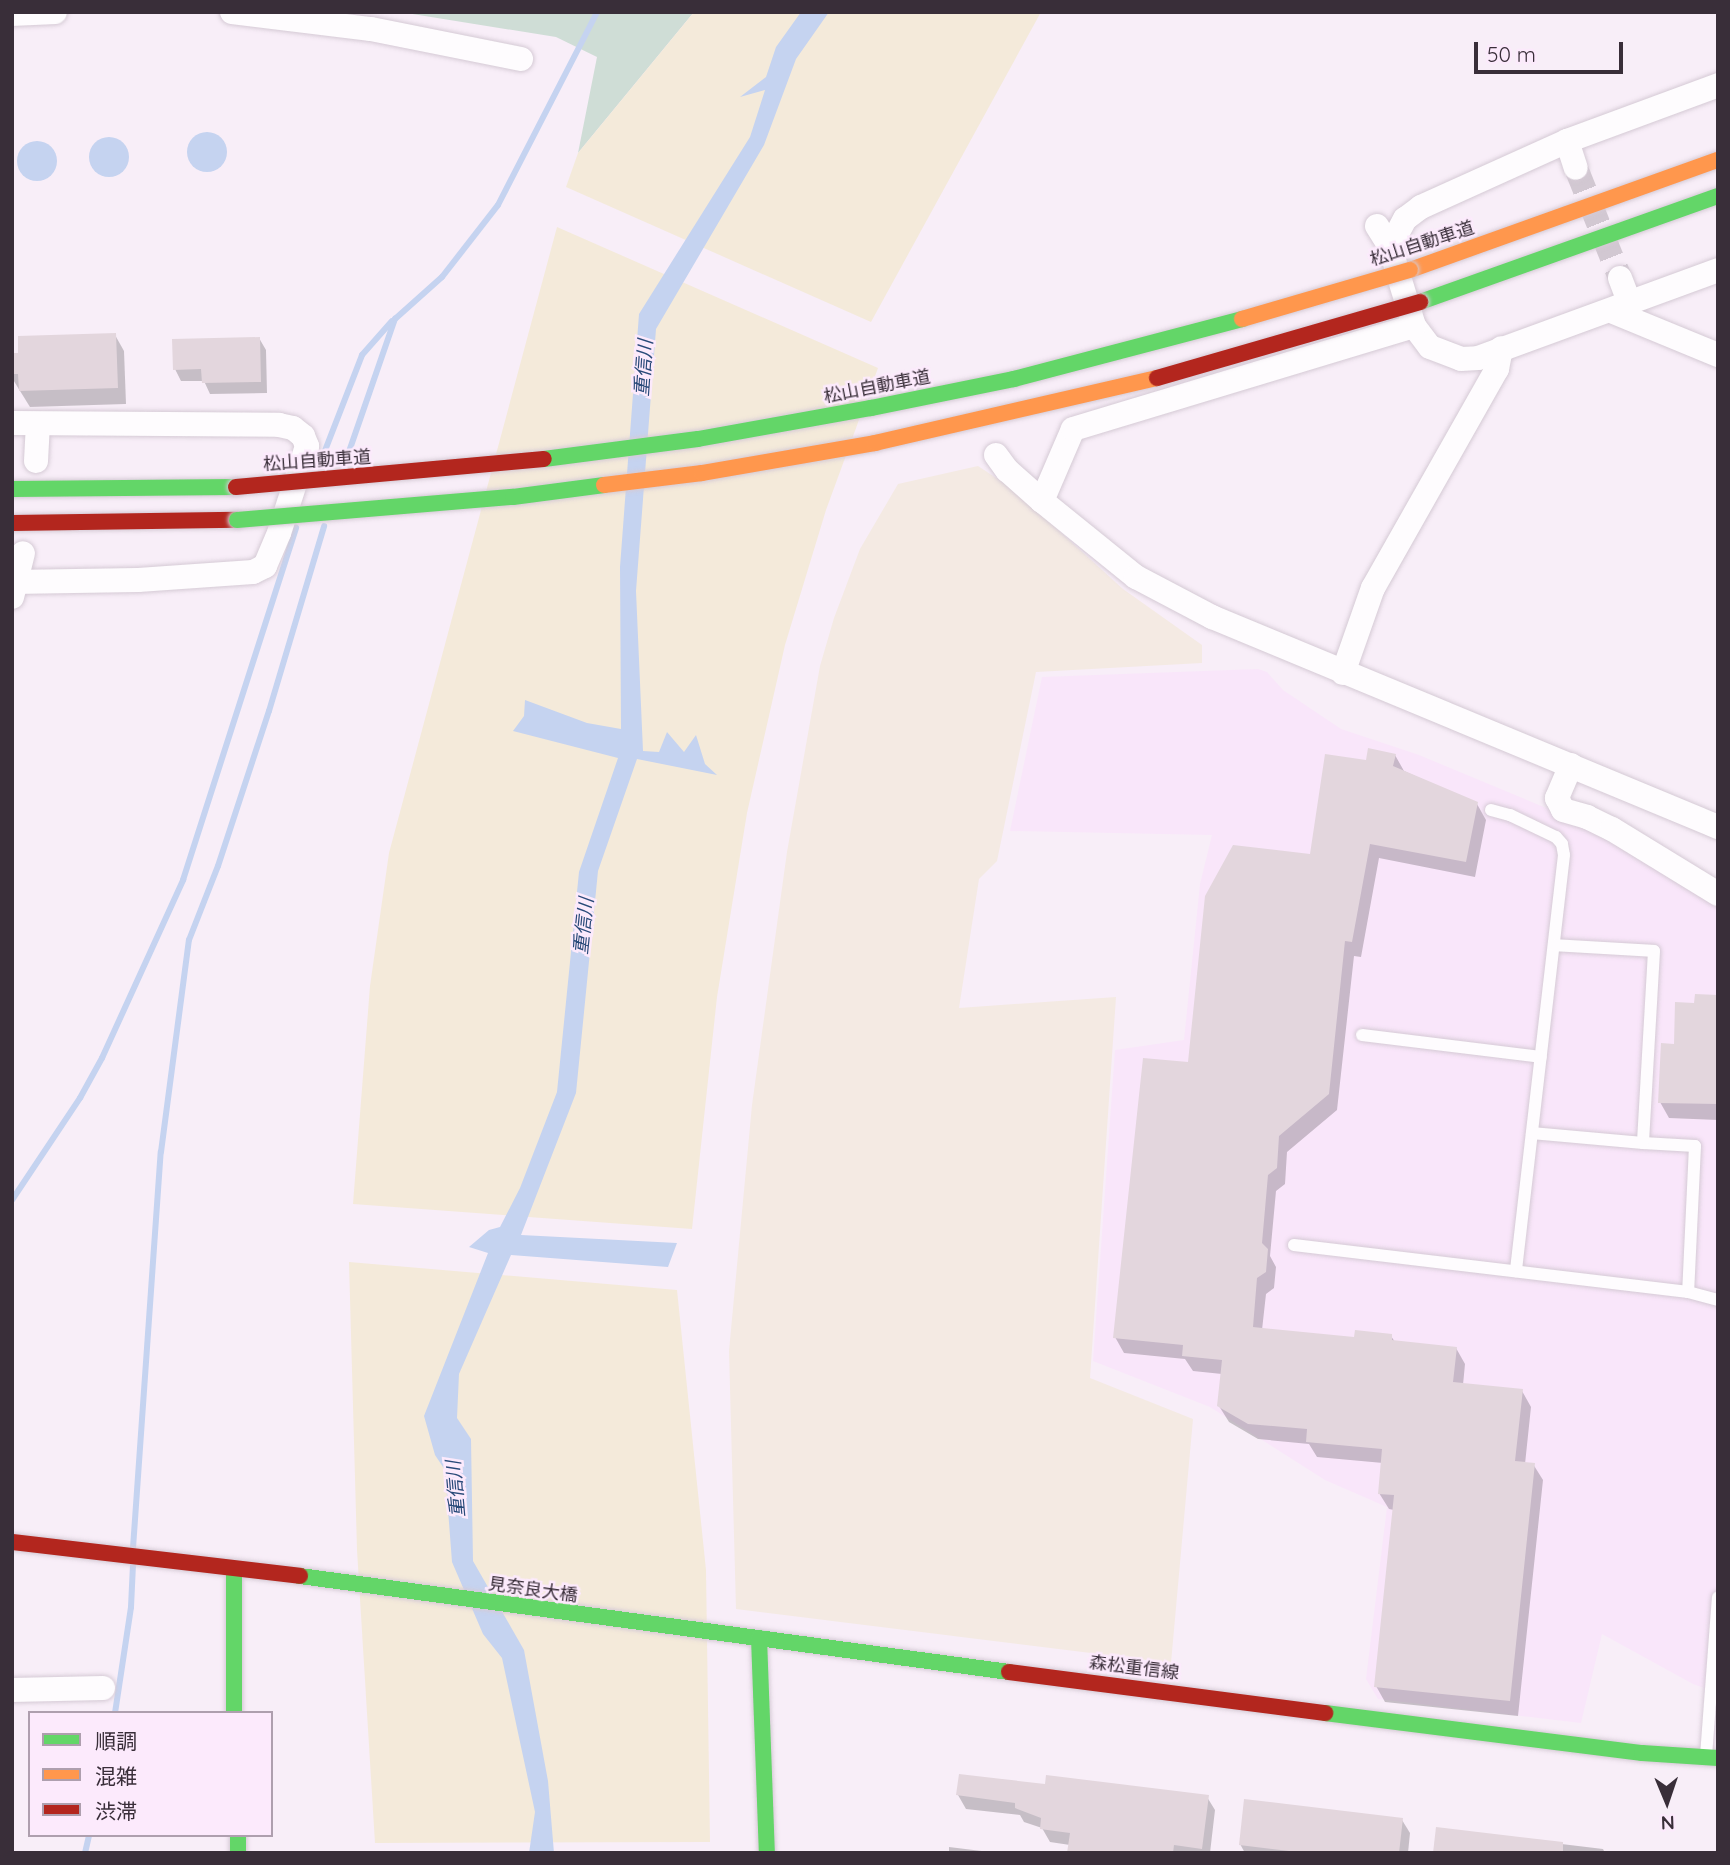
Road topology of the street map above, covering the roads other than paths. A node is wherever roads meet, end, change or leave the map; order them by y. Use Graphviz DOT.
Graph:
graph roads {
  1 [pos="55,12"];
  2 [pos="232,12"];
  3 [pos="12,14"];
  4 [pos="521,59"];
  5 [pos="1718,85"];
  6 [pos="1567,141"];
  7 [pos="1718,160"];
  8 [pos="1576,168"];
  9 [pos="1718,196"];
  10 [pos="1718,270"];
  11 [pos="1620,278"];
  12 [pos="1620,307"];
  13 [pos="1414,326"];
  14 [pos="1501,348"];
  15 [pos="1718,355"];
  16 [pos="12,423"];
  17 [pos="38,424"];
  18 [pos="996,455"];
  19 [pos="36,461"];
  20 [pos="12,489"];
  21 [pos="1042,501"];
  22 [pos="12,523"];
  23 [pos="23,553"];
  24 [pos="13,587"];
  25 [pos="1343,673"];
  26 [pos="1571,765"];
  27 [pos="1491,810"];
  28 [pos="1718,827"];
  29 [pos="1718,894"];
  30 [pos="1554,945"];
  31 [pos="1362,1035"];
  32 [pos="1541,1057"];
  33 [pos="1532,1133"];
  34 [pos="1643,1143"];
  35 [pos="1294,1245"];
  36 [pos="1516,1271"];
  37 [pos="1688,1292"];
  38 [pos="1718,1300"];
  39 [pos="12,1542"];
  40 [pos="234,1570"];
  41 [pos="1718,1597"];
  42 [pos="759,1638"];
  43 [pos="103,1688"];
  44 [pos="12,1690"];
  45 [pos="234,1711"];
  46 [pos="1712,1757"];
  47 [pos="767,1853"];
  1 -- 3 [label="street"];
  2 -- 4 [label="street"];
  5 -- 6 [label="street"];
  6 -- 8 [label="street"];
  6 -- 13 [label="street"];
  7 -- 20 [label="main road, 松山自動車道, bridge"];
  9 -- 22 [label="main road, bridge"];
  10 -- 12 [label="street"];
  11 -- 12 [label="street"];
  12 -- 14 [label="street"];
  12 -- 15 [label="street"];
  13 -- 14 [label="street"];
  13 -- 21 [label="street"];
  14 -- 25 [label="street"];
  16 -- 17 [label="street"];
  17 -- 19 [label="street"];
  17 -- 24 [label="street"];
  18 -- 21 [label="street"];
  21 -- 25 [label="street"];
  23 -- 24 [label="street"];
  25 -- 26 [label="street"];
  26 -- 28 [label="street"];
  26 -- 29 [label="street"];
  27 -- 30 [label="lane"];
  30 -- 32 [label="lane"];
  30 -- 34 [label="lane"];
  31 -- 32 [label="lane"];
  32 -- 33 [label="lane"];
  33 -- 34 [label="lane"];
  33 -- 36 [label="lane"];
  34 -- 37 [label="lane"];
  35 -- 36 [label="lane"];
  36 -- 37 [label="lane"];
  37 -- 38 [label="lane"];
  39 -- 40 [label="main road, 見奈良大橋"];
  40 -- 42 [label="main road, 見奈良大橋"];
  40 -- 45 [label="main road"];
  41 -- 46 [label="lane"];
  42 -- 46 [label="main road, 森松重信線"];
  42 -- 47 [label="main road"];
  43 -- 44 [label="street"];
}
